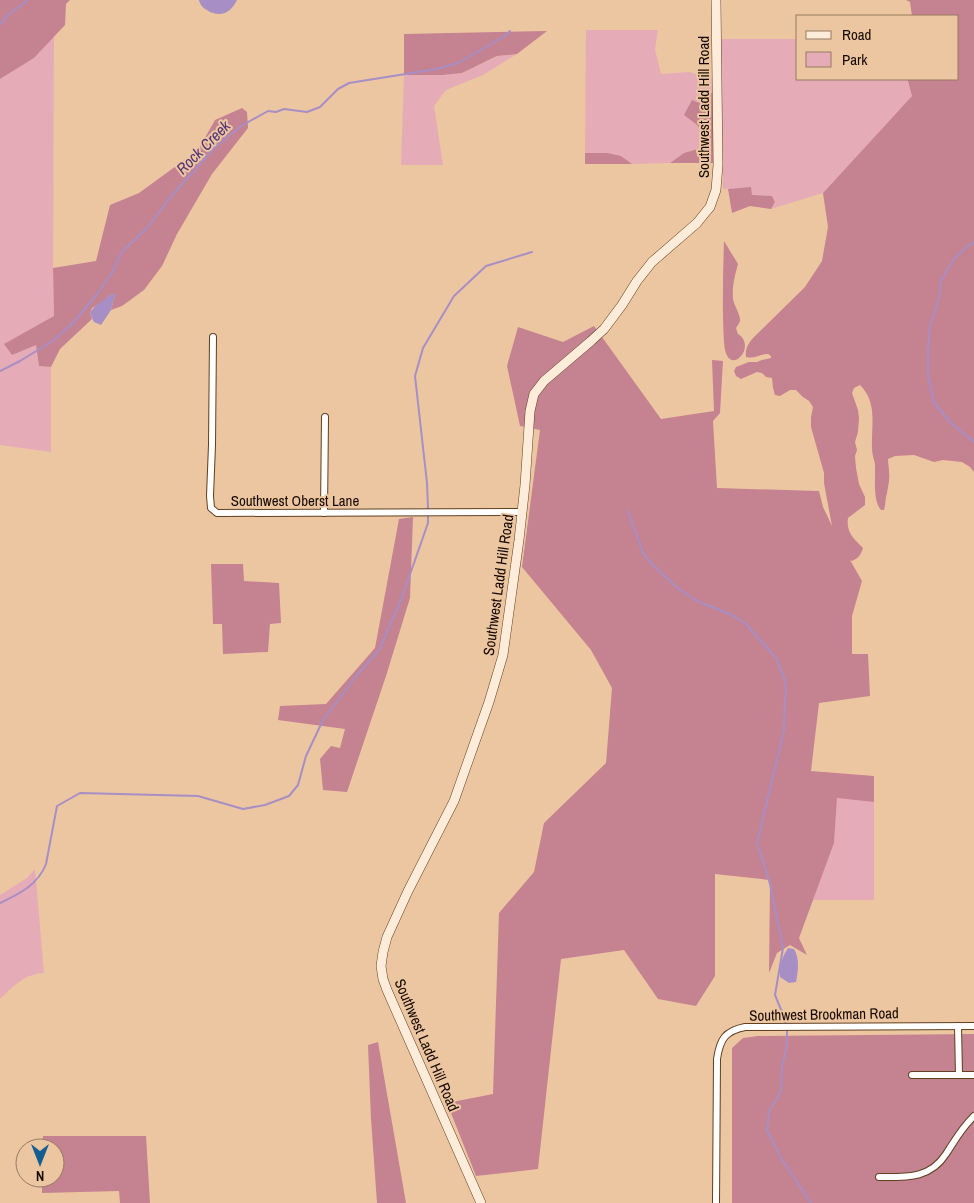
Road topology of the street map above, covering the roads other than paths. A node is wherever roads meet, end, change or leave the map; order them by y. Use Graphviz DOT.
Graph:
graph roads {
  1 [pos="716,0"];
  2 [pos="213,337"];
  3 [pos="325,417"];
  4 [pos="523,512"];
  5 [pos="324,513"];
  6 [pos="958,1026"];
  7 [pos="974,1026"];
  8 [pos="959,1074"];
  9 [pos="974,1074"];
  10 [pos="912,1075"];
  11 [pos="974,1116"];
  12 [pos="879,1177"];
  13 [pos="481,1203"];
  14 [pos="716,1203"];
  1 -- 4 [label="street, Southwest Ladd Hill Road"];
  2 -- 5 [label="street, Southwest Oberst Lane"];
  3 -- 5 [label="street"];
  4 -- 5 [label="street, Southwest Oberst Lane"];
  4 -- 13 [label="street, Southwest Ladd Hill Road"];
  6 -- 7 [label="street, Southwest Brookman Road"];
  6 -- 8 [label="street"];
  6 -- 14 [label="street, Southwest Brookman Road"];
  8 -- 9 [label="street"];
  8 -- 10 [label="street"];
  11 -- 12 [label="street"];
}
